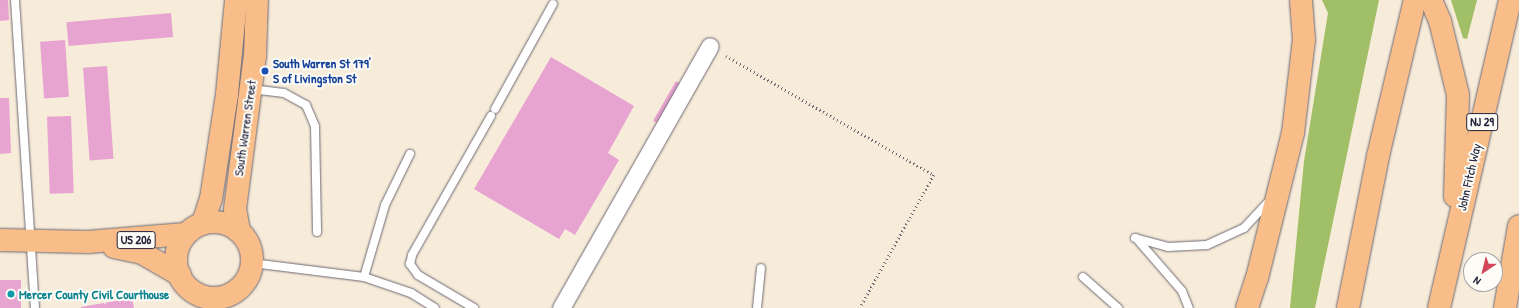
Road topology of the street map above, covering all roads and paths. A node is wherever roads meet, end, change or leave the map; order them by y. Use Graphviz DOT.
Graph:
graph roads {
  1 [pos="15,0"];
  2 [pos="236,0"];
  3 [pos="257,0"];
  4 [pos="1301,0"];
  5 [pos="1415,0"];
  6 [pos="1431,0"];
  7 [pos="1510,0"];
  8 [pos="553,4"];
  9 [pos="710,46"];
  10 [pos="250,89"];
  11 [pos="496,109"];
  12 [pos="491,116"];
  13 [pos="410,154"];
  14 [pos="1281,187"];
  15 [pos="1519,226"];
  16 [pos="194,229"];
  17 [pos="239,231"];
  18 [pos="317,232"];
  19 [pos="0,240"];
  20 [pos="30,240"];
  21 [pos="88,242"];
  22 [pos="1454,245"];
  23 [pos="252,263"];
  24 [pos="761,268"];
  25 [pos="364,277"];
  26 [pos="1083,277"];
  27 [pos="1257,278"];
  28 [pos="191,291"];
  29 [pos="236,300"];
  30 [pos="35,308"];
  31 [pos="435,308"];
  32 [pos="474,308"];
  33 [pos="561,308"];
  34 [pos="757,308"];
  35 [pos="860,308"];
  36 [pos="1118,308"];
  37 [pos="1189,308"];
  38 [pos="1247,308"];
  39 [pos="1258,308"];
  40 [pos="1348,308"];
  41 [pos="1439,308"];
  42 [pos="1505,308"];
  1 -- 20 [label="lane"];
  2 -- 16 [label="main road, South Warren Street"];
  3 -- 10 [label="main road, South Warren Street"];
  4 -- 14 [label="main road"];
  5 -- 40 [label="main road"];
  6 -- 22 [label="main road"];
  7 -- 22 [label="main road, John Fitch Way / NJ 29"];
  8 -- 11 [label="lane"];
  9 -- 33 [label="street"];
  9 -- 35 [label="path"];
  10 -- 17 [label="main road, South Warren Street"];
  10 -- 18 [label="lane"];
  12 -- 32 [label="lane"];
  13 -- 25 [label="lane"];
  14 -- 27 [label="main road"];
  14 -- 37 [label="lane"];
  15 -- 42 [label="main road"];
  16 -- 17 [label="main road, US 206"];
  16 -- 21 [label="main road, US 206"];
  16 -- 28 [label="main road"];
  17 -- 23 [label="main road"];
  19 -- 20 [label="main road, US 206"];
  20 -- 21 [label="main road, US 206"];
  20 -- 30 [label="lane"];
  21 -- 28 [label="main road"];
  22 -- 41 [label="main road, John Fitch Way / NJ 29"];
  23 -- 25 [label="lane"];
  23 -- 29 [label="main road"];
  24 -- 34 [label="lane"];
  25 -- 31 [label="lane"];
  26 -- 36 [label="lane"];
  27 -- 38 [label="main road"];
  27 -- 39 [label="main road"];
  28 -- 29 [label="main road"];
}
